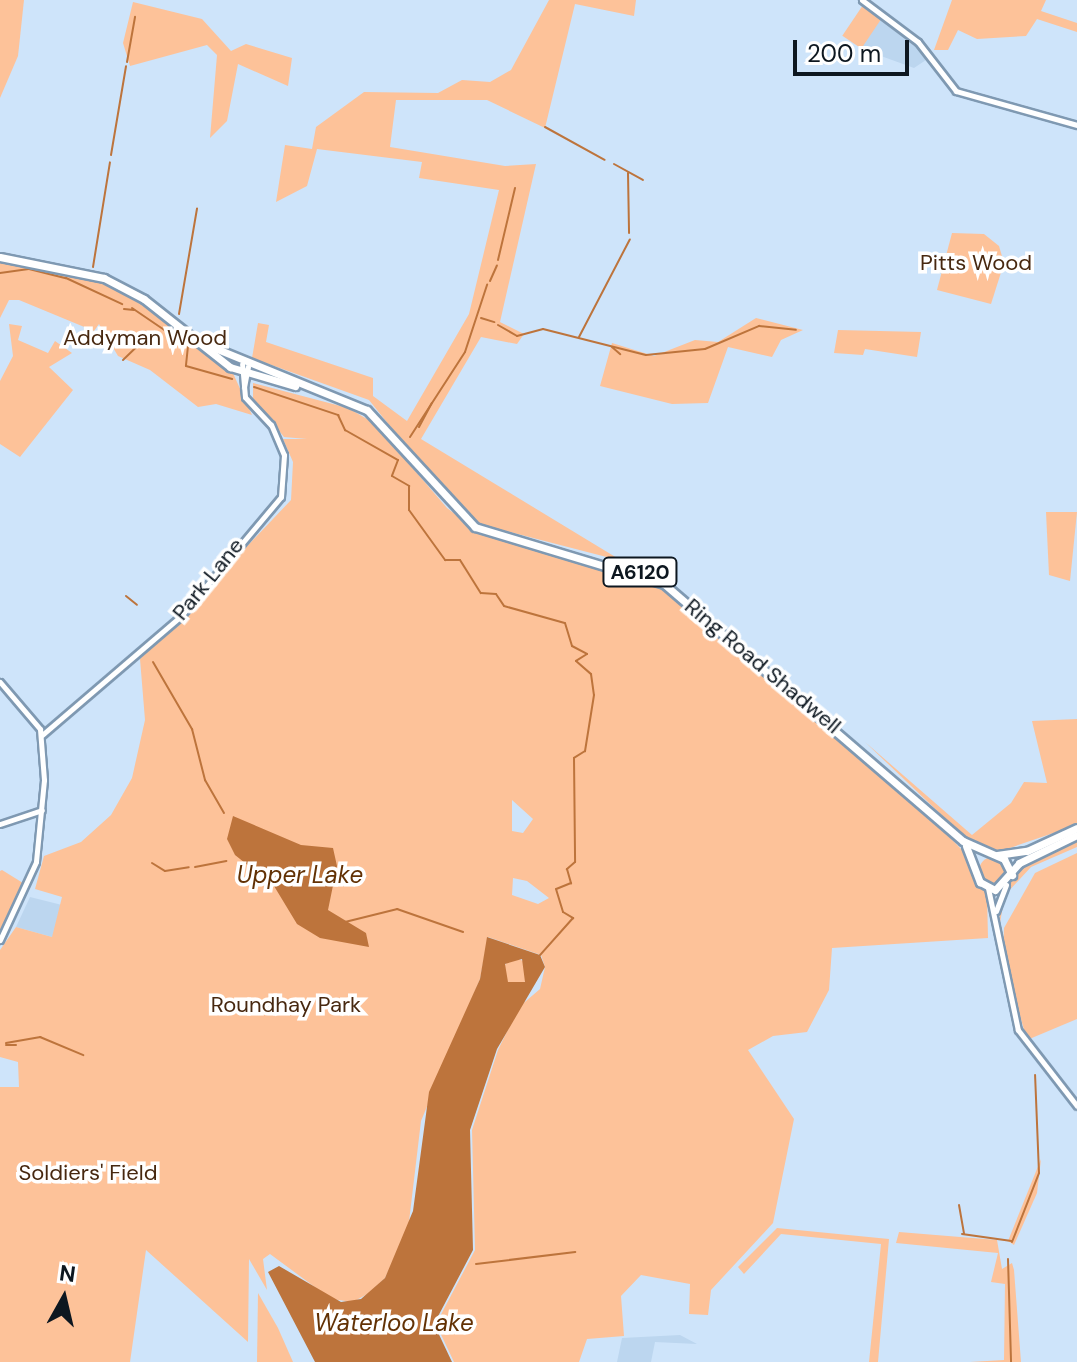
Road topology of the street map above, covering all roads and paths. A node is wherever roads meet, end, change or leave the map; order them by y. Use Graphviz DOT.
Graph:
graph roads {
  1 [pos="862,0"];
  2 [pos="1077,125"];
  3 [pos="0,257"];
  4 [pos="245,369"];
  5 [pos="0,682"];
  6 [pos="42,735"];
  7 [pos="42,810"];
  8 [pos="0,824"];
  9 [pos="1077,828"];
  10 [pos="1077,835"];
  11 [pos="963,841"];
  12 [pos="993,856"];
  13 [pos="1012,875"];
  14 [pos="977,876"];
  15 [pos="1006,885"];
  16 [pos="988,888"];
  17 [pos="996,913"];
  18 [pos="0,940"];
  19 [pos="1077,1106"];
  1 -- 2 [label="street"];
  3 -- 4 [label="highway, A6120"];
  4 -- 6 [label="street, Park Lane"];
  4 -- 11 [label="highway, Ring Road Shadwell / A6120"];
  5 -- 6 [label="street"];
  6 -- 7 [label="street"];
  7 -- 8 [label="street"];
  7 -- 18 [label="street"];
  9 -- 12 [label="highway"];
  10 -- 13 [label="highway"];
  11 -- 12 [label="highway, Ring Road Shadwell / A6120"];
  11 -- 14 [label="highway, Ring Road Shadwell / A6120"];
  12 -- 13 [label="highway"];
  12 -- 14 [label="highway"];
  13 -- 15 [label="highway"];
  14 -- 16 [label="highway"];
  15 -- 16 [label="highway"];
  15 -- 17 [label="street"];
  16 -- 17 [label="street"];
  17 -- 19 [label="street"];
}
